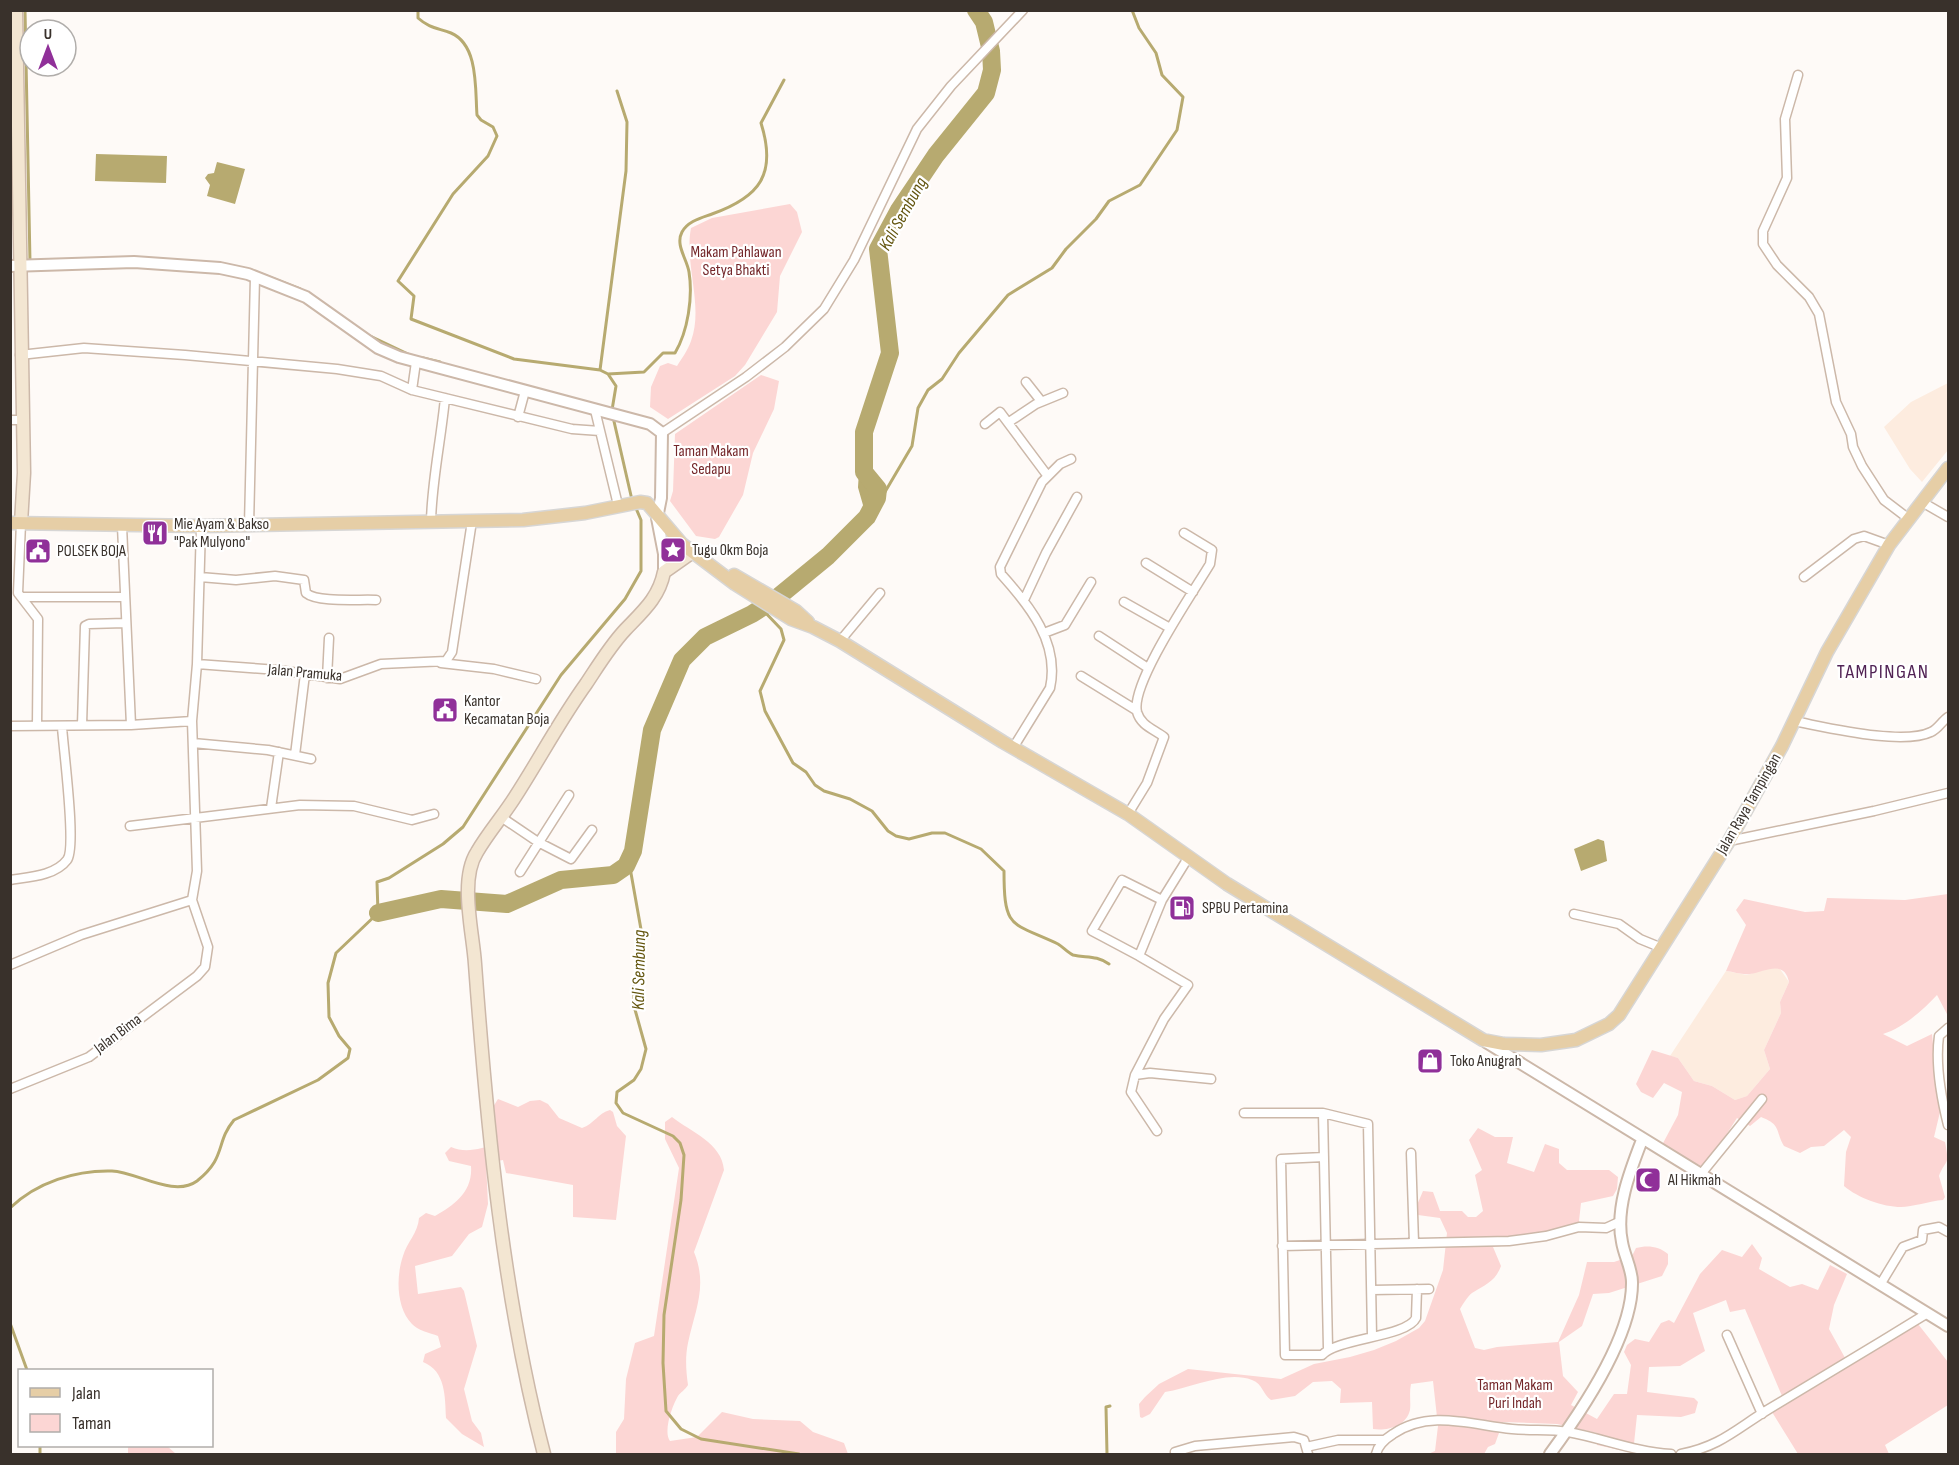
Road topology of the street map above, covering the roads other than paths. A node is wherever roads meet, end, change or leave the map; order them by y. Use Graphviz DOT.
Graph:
graph roads {
  1 [pos="16,10"];
  2 [pos="1023,10"];
  3 [pos="1798,75"];
  4 [pos="14,114"];
  5 [pos="16,267"];
  6 [pos="255,277"];
  7 [pos="16,314"];
  8 [pos="20,355"];
  9 [pos="253,362"];
  10 [pos="416,362"];
  11 [pos="1026,382"];
  12 [pos="412,390"];
  13 [pos="525,391"];
  14 [pos="1063,393"];
  15 [pos="445,398"];
  16 [pos="1041,401"];
  17 [pos="599,411"];
  18 [pos="516,416"];
  19 [pos="16,420"];
  20 [pos="1009,422"];
  21 [pos="984,424"];
  22 [pos="600,431"];
  23 [pos="662,433"];
  24 [pos="1071,459"];
  25 [pos="1948,468"];
  26 [pos="1047,475"];
  27 [pos="1077,497"];
  28 [pos="1922,502"];
  29 [pos="619,505"];
  30 [pos="1948,517"];
  31 [pos="657,518"];
  32 [pos="1909,519"];
  33 [pos="431,521"];
  34 [pos="472,521"];
  35 [pos="16,523"];
  36 [pos="122,525"];
  37 [pos="201,525"];
  38 [pos="249,525"];
  39 [pos="1184,533"];
  40 [pos="1889,545"];
  41 [pos="691,553"];
  42 [pos="1146,563"];
  43 [pos="664,572"];
  44 [pos="200,577"];
  45 [pos="1804,577"];
  46 [pos="1091,582"];
  47 [pos="880,592"];
  48 [pos="1193,592"];
  49 [pos="17,596"];
  50 [pos="124,597"];
  51 [pos="376,600"];
  52 [pos="1024,600"];
  53 [pos="1124,602"];
  54 [pos="125,623"];
  55 [pos="1170,628"];
  56 [pos="1044,633"];
  57 [pos="1099,636"];
  58 [pos="329,638"];
  59 [pos="840,641"];
  60 [pos="440,663"];
  61 [pos="197,664"];
  62 [pos="1148,668"];
  63 [pos="305,674"];
  64 [pos="1081,676"];
  65 [pos="327,678"];
  66 [pos="536,679"];
  67 [pos="1136,710"];
  68 [pos="1948,717"];
  69 [pos="192,721"];
  70 [pos="1793,721"];
  71 [pos="37,725"];
  72 [pos="82,725"];
  73 [pos="131,725"];
  74 [pos="10,726"];
  75 [pos="62,726"];
  76 [pos="193,743"];
  77 [pos="1013,748"];
  78 [pos="279,752"];
  79 [pos="295,755"];
  80 [pos="311,759"];
  81 [pos="1948,793"];
  82 [pos="569,795"];
  83 [pos="272,808"];
  84 [pos="434,813"];
  85 [pos="1128,814"];
  86 [pos="194,817"];
  87 [pos="501,817"];
  88 [pos="130,826"];
  89 [pos="592,830"];
  90 [pos="1729,841"];
  91 [pos="538,842"];
  92 [pos="1188,858"];
  93 [pos="520,872"];
  94 [pos="10,880"];
  95 [pos="192,900"];
  96 [pos="1162,900"];
  97 [pos="1574,914"];
  98 [pos="1662,948"];
  99 [pos="1139,956"];
  100 [pos="10,965"];
  101 [pos="1948,1028"];
  102 [pos="1483,1040"];
  103 [pos="1135,1075"];
  104 [pos="1211,1079"];
  105 [pos="10,1089"];
  106 [pos="1762,1099"];
  107 [pos="1244,1113"];
  108 [pos="1323,1113"];
  109 [pos="1948,1125"];
  110 [pos="1156,1131"];
  111 [pos="1642,1140"];
  112 [pos="1411,1153"];
  113 [pos="1324,1157"];
  114 [pos="1701,1174"];
  115 [pos="1620,1222"];
  116 [pos="1948,1232"];
  117 [pos="1414,1243"];
  118 [pos="1325,1244"];
  119 [pos="1370,1244"];
  120 [pos="1282,1246"];
  121 [pos="1880,1285"];
  122 [pos="1417,1289"];
  123 [pos="1429,1289"];
  124 [pos="1372,1290"];
  125 [pos="1926,1314"];
  126 [pos="1948,1326"];
  127 [pos="1727,1335"];
  128 [pos="1372,1336"];
  129 [pos="1328,1348"];
  130 [pos="1762,1414"];
  131 [pos="1567,1432"];
  132 [pos="1384,1440"];
  133 [pos="1307,1451"];
  134 [pos="1175,1452"];
  135 [pos="544,1455"];
  136 [pos="1376,1455"];
  137 [pos="1550,1455"];
  138 [pos="1671,1455"];
  139 [pos="1681,1455"];
  1 -- 4 [label="main road"];
  2 -- 23 [label="street"];
  3 -- 32 [label="street"];
  4 -- 5 [label="main road"];
  5 -- 6 [label="street"];
  5 -- 7 [label="main road"];
  6 -- 9 [label="street"];
  6 -- 10 [label="street"];
  7 -- 8 [label="main road"];
  8 -- 9 [label="street"];
  8 -- 19 [label="main road"];
  9 -- 12 [label="street"];
  9 -- 38 [label="street"];
  10 -- 12 [label="street"];
  10 -- 13 [label="street"];
  11 -- 16 [label="street"];
  12 -- 15 [label="street"];
  13 -- 17 [label="street"];
  13 -- 18 [label="street"];
  14 -- 16 [label="street"];
  15 -- 18 [label="street"];
  15 -- 33 [label="street"];
  16 -- 20 [label="street"];
  17 -- 22 [label="street"];
  17 -- 23 [label="street"];
  18 -- 22 [label="street"];
  19 -- 35 [label="main road"];
  20 -- 21 [label="street"];
  20 -- 26 [label="street"];
  22 -- 29 [label="street"];
  23 -- 31 [label="street"];
  24 -- 26 [label="street"];
  25 -- 28 [label="main road, Jalan Raya Tampingan"];
  26 -- 52 [label="street"];
  27 -- 52 [label="street"];
  28 -- 30 [label="street"];
  28 -- 32 [label="main road, Jalan Raya Tampingan"];
  29 -- 31 [label="main road"];
  29 -- 34 [label="main road"];
  31 -- 41 [label="main road"];
  31 -- 43 [label="street"];
  32 -- 40 [label="main road, Jalan Raya Tampingan"];
  33 -- 34 [label="main road"];
  33 -- 38 [label="main road"];
  34 -- 60 [label="street"];
  35 -- 36 [label="main road"];
  35 -- 49 [label="street"];
  36 -- 37 [label="main road"];
  36 -- 50 [label="street"];
  37 -- 38 [label="main road"];
  37 -- 44 [label="street"];
  39 -- 48 [label="street"];
  40 -- 45 [label="street"];
  40 -- 70 [label="main road, Jalan Raya Tampingan"];
  41 -- 43 [label="main road"];
  41 -- 59 [label="main road"];
  42 -- 48 [label="street"];
  43 -- 87 [label="main road"];
  44 -- 51 [label="street"];
  44 -- 61 [label="street"];
  46 -- 56 [label="street"];
  47 -- 59 [label="street"];
  48 -- 55 [label="street"];
  49 -- 50 [label="street"];
  49 -- 71 [label="street"];
  50 -- 54 [label="street"];
  52 -- 56 [label="street"];
  53 -- 55 [label="street"];
  54 -- 72 [label="street"];
  54 -- 73 [label="street"];
  55 -- 62 [label="street"];
  56 -- 77 [label="street"];
  57 -- 62 [label="street"];
  58 -- 65 [label="street"];
  59 -- 77 [label="main road"];
  60 -- 65 [label="street, Jalan Pramuka"];
  60 -- 66 [label="street, Jalan Pramuka"];
  61 -- 63 [label="street, Jalan Pramuka"];
  61 -- 69 [label="street"];
  62 -- 67 [label="street"];
  63 -- 65 [label="street, Jalan Pramuka"];
  63 -- 79 [label="street"];
  64 -- 67 [label="street"];
  67 -- 85 [label="street"];
  68 -- 70 [label="street"];
  69 -- 73 [label="street"];
  69 -- 76 [label="street"];
  70 -- 90 [label="main road, Jalan Raya Tampingan"];
  71 -- 74 [label="street"];
  71 -- 75 [label="street"];
  72 -- 73 [label="street"];
  72 -- 75 [label="street"];
  75 -- 94 [label="street"];
  76 -- 78 [label="street"];
  76 -- 86 [label="street"];
  77 -- 85 [label="main road"];
  78 -- 79 [label="street"];
  78 -- 83 [label="street"];
  79 -- 80 [label="street"];
  81 -- 90 [label="street"];
  82 -- 91 [label="street"];
  83 -- 84 [label="street"];
  83 -- 86 [label="street"];
  85 -- 92 [label="main road"];
  86 -- 88 [label="street"];
  86 -- 95 [label="street"];
  87 -- 91 [label="street"];
  87 -- 135 [label="main road"];
  89 -- 91 [label="street"];
  90 -- 98 [label="main road, Jalan Raya Tampingan"];
  91 -- 93 [label="street"];
  92 -- 96 [label="street"];
  92 -- 102 [label="main road"];
  95 -- 100 [label="street"];
  95 -- 105 [label="street, Jalan Bima"];
  96 -- 99 [label="street"];
  96 -- 99 [label="street"];
  97 -- 98 [label="street"];
  98 -- 102 [label="main road, Jalan Raya Tampingan"];
  99 -- 103 [label="street"];
  101 -- 109 [label="street"];
  102 -- 111 [label="street"];
  103 -- 104 [label="street"];
  103 -- 110 [label="street"];
  106 -- 114 [label="street"];
  107 -- 108 [label="street"];
  108 -- 113 [label="street"];
  108 -- 119 [label="street"];
  111 -- 114 [label="street"];
  111 -- 115 [label="street"];
  112 -- 117 [label="street"];
  113 -- 118 [label="street"];
  113 -- 120 [label="street"];
  114 -- 121 [label="street"];
  115 -- 117 [label="street"];
  115 -- 131 [label="street"];
  116 -- 121 [label="street"];
  117 -- 119 [label="street"];
  118 -- 119 [label="street"];
  118 -- 120 [label="street"];
  118 -- 129 [label="street"];
  119 -- 124 [label="street"];
  120 -- 129 [label="street"];
  121 -- 125 [label="street"];
  122 -- 123 [label="street"];
  122 -- 124 [label="street"];
  122 -- 128 [label="street"];
  124 -- 128 [label="street"];
  125 -- 126 [label="street"];
  125 -- 130 [label="street"];
  127 -- 130 [label="street"];
  128 -- 129 [label="street"];
  130 -- 139 [label="street"];
  131 -- 132 [label="street"];
  131 -- 137 [label="street"];
  131 -- 138 [label="street"];
  132 -- 133 [label="street"];
  132 -- 136 [label="street"];
  133 -- 134 [label="street"];
}
